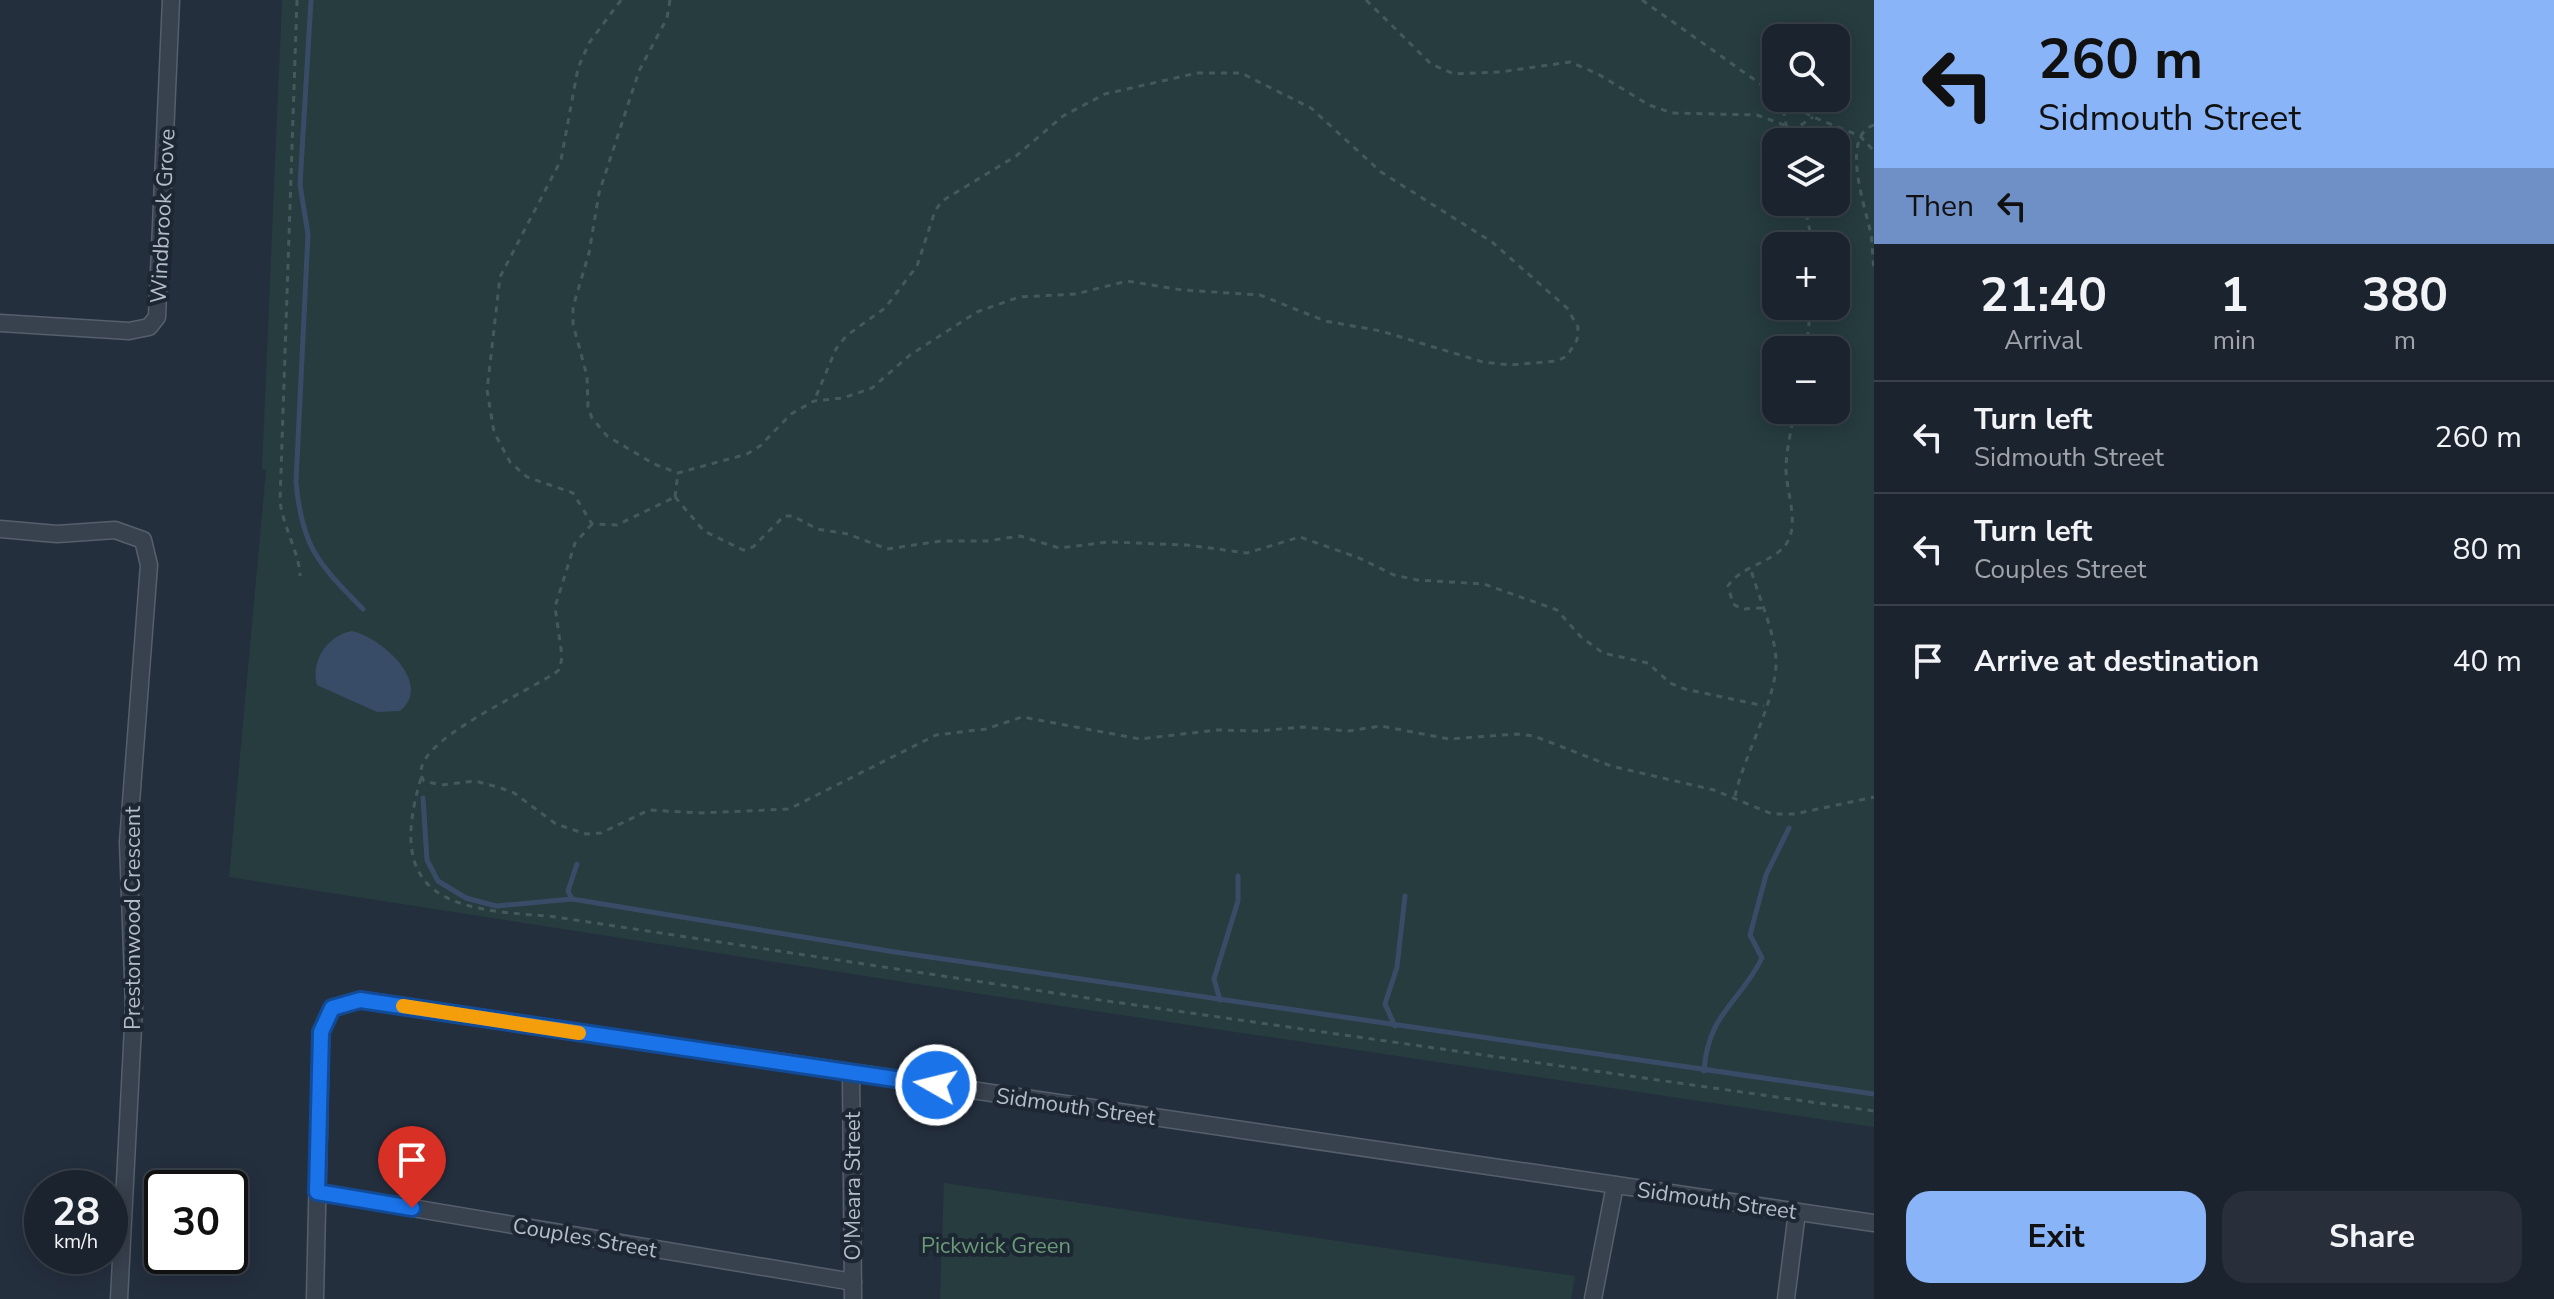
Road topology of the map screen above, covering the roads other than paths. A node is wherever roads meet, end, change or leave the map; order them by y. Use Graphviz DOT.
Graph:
graph roads {
  1 [pos="171,0"];
  2 [pos="0,323"];
  3 [pos="0,529"];
  4 [pos="851,1073"];
  5 [pos="1615,1185"];
  6 [pos="317,1192"];
  7 [pos="1797,1212"];
  8 [pos="1874,1223"];
  9 [pos="853,1282"];
  10 [pos="119,1299"];
  11 [pos="315,1299"];
  12 [pos="853,1299"];
  13 [pos="1593,1299"];
  14 [pos="1786,1299"];
  1 -- 2 [label="street, Windbrook Grove"];
  3 -- 10 [label="street, Prestonwood Crescent"];
  4 -- 5 [label="street, Sidmouth Street"];
  4 -- 6 [label="street, Sidmouth Street"];
  4 -- 9 [label="street, O'Meara Street"];
  5 -- 7 [label="street, Sidmouth Street"];
  5 -- 13 [label="street"];
  6 -- 9 [label="street, Couples Street"];
  6 -- 11 [label="street, Sidmouth Street"];
  7 -- 8 [label="street, Sidmouth Street"];
  7 -- 14 [label="street"];
  9 -- 12 [label="street, O'Meara Street"];
}
